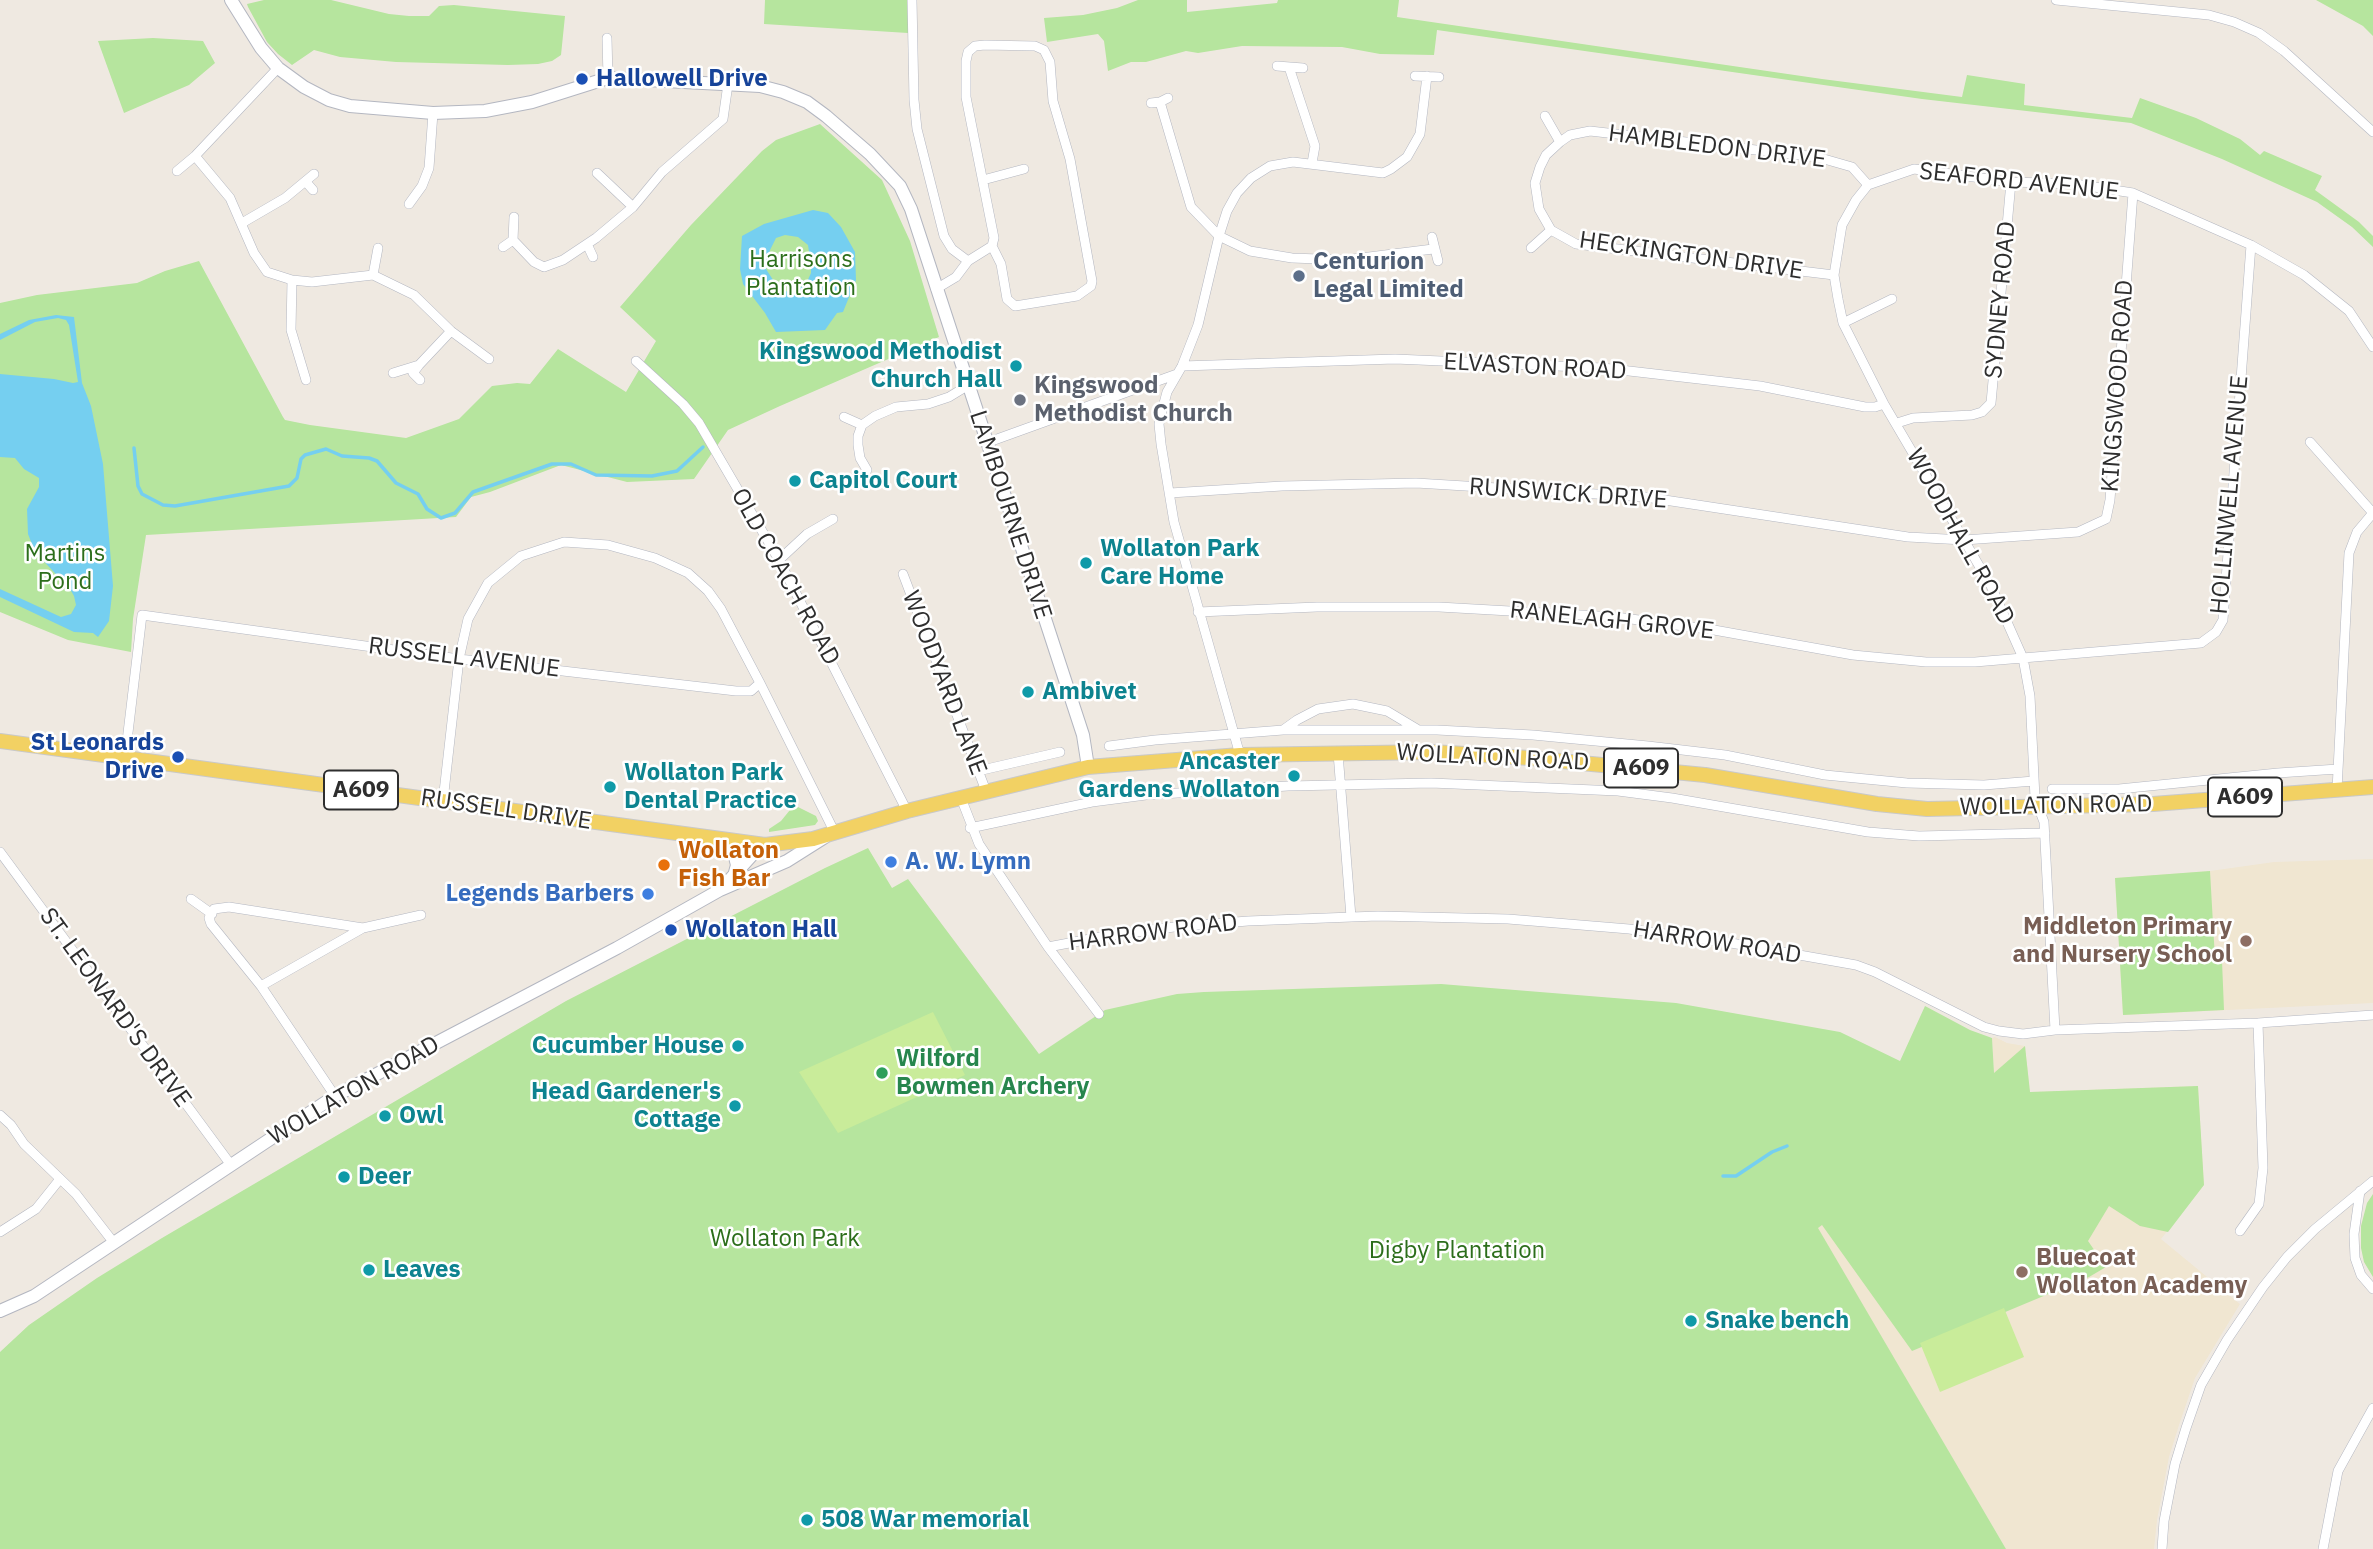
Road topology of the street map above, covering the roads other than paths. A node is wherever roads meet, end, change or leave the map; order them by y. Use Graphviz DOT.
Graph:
graph roads {
  1 [pos="230,0"];
  2 [pos="912,0"];
  3 [pos="2056,0"];
  4 [pos="607,38"];
  5 [pos="1277,66"];
  6 [pos="1289,67"];
  7 [pos="278,68"];
  8 [pos="1303,68"];
  9 [pos="1415,76"];
  10 [pos="1427,76"];
  11 [pos="1439,77"];
  12 [pos="608,78"];
  13 [pos="728,83"];
  14 [pos="1160,101"];
  15 [pos="433,113"];
  16 [pos="1545,116"];
  17 [pos="2373,132"];
  18 [pos="1560,142"];
  19 [pos="195,156"];
  20 [pos="1312,163"];
  21 [pos="1024,169"];
  22 [pos="177,171"];
  23 [pos="597,173"];
  24 [pos="314,174"];
  25 [pos="983,180"];
  26 [pos="2011,181"];
  27 [pos="306,182"];
  28 [pos="1868,185"];
  29 [pos="313,190"];
  30 [pos="2133,193"];
  31 [pos="409,204"];
  32 [pos="633,207"];
  33 [pos="514,217"];
  34 [pos="242,223"];
  35 [pos="1551,230"];
  36 [pos="1219,236"];
  37 [pos="1432,237"];
  38 [pos="513,240"];
  39 [pos="587,244"];
  40 [pos="2251,245"];
  41 [pos="992,246"];
  42 [pos="503,247"];
  43 [pos="378,248"];
  44 [pos="1531,248"];
  45 [pos="1433,249"];
  46 [pos="593,257"];
  47 [pos="968,261"];
  48 [pos="1438,261"];
  49 [pos="544,267"];
  50 [pos="373,275"];
  51 [pos="1834,275"];
  52 [pos="544,278"];
  53 [pos="292,280"];
  54 [pos="936,289"];
  55 [pos="1892,299"];
  56 [pos="1843,323"];
  57 [pos="451,331"];
  58 [pos="489,343"];
  59 [pos="2373,347"];
  60 [pos="636,361"];
  61 [pos="419,365"];
  62 [pos="1180,370"];
  63 [pos="393,373"];
  64 [pos="306,380"];
  65 [pos="420,380"];
  66 [pos="967,386"];
  67 [pos="1884,404"];
  68 [pos="844,417"];
  69 [pos="1897,423"];
  70 [pos="862,425"];
  71 [pos="2311,442"];
  72 [pos="986,443"];
  73 [pos="867,470"];
  74 [pos="1170,493"];
  75 [pos="2373,513"];
  76 [pos="833,519"];
  77 [pos="822,525"];
  78 [pos="832,533"];
  79 [pos="1964,540"];
  80 [pos="779,560"];
  81 [pos="903,574"];
  82 [pos="1198,612"];
  83 [pos="459,659"];
  84 [pos="2023,659"];
  85 [pos="761,683"];
  86 [pos="1417,729"];
  87 [pos="1283,730"];
  88 [pos="1235,733"];
  89 [pos="0,741"];
  90 [pos="1109,747"];
  91 [pos="1060,752"];
  92 [pos="1338,753"];
  93 [pos="1240,755"];
  94 [pos="125,758"];
  95 [pos="1088,767"];
  96 [pos="2338,769"];
  97 [pos="978,771"];
  98 [pos="2034,781"];
  99 [pos="1341,785"];
  100 [pos="2373,787"];
  101 [pos="2052,789"];
  102 [pos="2337,790"];
  103 [pos="986,791"];
  104 [pos="961,798"];
  105 [pos="443,802"];
  106 [pos="2039,807"];
  107 [pos="907,811"];
  108 [pos="970,828"];
  109 [pos="2045,833"];
  110 [pos="832,834"];
  111 [pos="721,839"];
  112 [pos="763,845"];
  113 [pos="0,852"];
  114 [pos="770,869"];
  115 [pos="734,876"];
  116 [pos="720,890"];
  117 [pos="191,899"];
  118 [pos="212,914"];
  119 [pos="421,915"];
  120 [pos="1351,917"];
  121 [pos="363,928"];
  122 [pos="1048,947"];
  123 [pos="261,986"];
  124 [pos="1099,1014"];
  125 [pos="2373,1015"];
  126 [pos="2258,1023"];
  127 [pos="2055,1030"];
  128 [pos="335,1096"];
  129 [pos="0,1115"];
  130 [pos="231,1165"];
  131 [pos="60,1179"];
  132 [pos="2373,1181"];
  133 [pos="2360,1191"];
  134 [pos="2240,1231"];
  135 [pos="0,1232"];
  136 [pos="114,1243"];
  137 [pos="2373,1289"];
  138 [pos="0,1311"];
  139 [pos="2373,1408"];
  140 [pos="2162,1549"];
  141 [pos="2323,1549"];
  1 -- 7 [label="street, LAMBOURNE DRIVE"];
  2 -- 47 [label="street"];
  3 -- 17 [label="street"];
  4 -- 12 [label="street"];
  5 -- 6 [label="street"];
  6 -- 8 [label="street"];
  6 -- 20 [label="street"];
  7 -- 15 [label="street, LAMBOURNE DRIVE"];
  7 -- 19 [label="street"];
  9 -- 10 [label="street"];
  10 -- 11 [label="street"];
  10 -- 20 [label="street"];
  12 -- 13 [label="street, LAMBOURNE DRIVE"];
  12 -- 15 [label="street, LAMBOURNE DRIVE"];
  13 -- 32 [label="street"];
  13 -- 54 [label="street, LAMBOURNE DRIVE"];
  14 -- 36 [label="street"];
  15 -- 31 [label="street"];
  16 -- 18 [label="street"];
  18 -- 28 [label="street, HAMBLEDON DRIVE"];
  18 -- 35 [label="street, HECKINGTON DRIVE"];
  19 -- 22 [label="street"];
  19 -- 34 [label="street"];
  20 -- 36 [label="street"];
  21 -- 25 [label="street"];
  23 -- 32 [label="street"];
  24 -- 27 [label="street"];
  25 -- 41 [label="street"];
  25 -- 41 [label="street"];
  26 -- 28 [label="street, SEAFORD AVENUE"];
  26 -- 30 [label="street, SEAFORD AVENUE"];
  26 -- 69 [label="street, SYDNEY ROAD"];
  27 -- 29 [label="street"];
  27 -- 34 [label="street"];
  28 -- 51 [label="street, WOODHALL ROAD"];
  30 -- 40 [label="street, SEAFORD AVENUE"];
  30 -- 79 [label="street, KINGSWOOD ROAD"];
  32 -- 39 [label="street"];
  33 -- 38 [label="street"];
  34 -- 53 [label="street"];
  35 -- 44 [label="street, HECKINGTON DRIVE"];
  35 -- 51 [label="street, HECKINGTON DRIVE"];
  36 -- 45 [label="street"];
  36 -- 62 [label="street"];
  37 -- 45 [label="street"];
  38 -- 42 [label="street"];
  38 -- 49 [label="street"];
  39 -- 46 [label="street"];
  39 -- 49 [label="street"];
  40 -- 59 [label="street, SEAFORD AVENUE"];
  40 -- 84 [label="street, HOLLINWELL AVENUE"];
  41 -- 47 [label="street"];
  43 -- 50 [label="street"];
  45 -- 48 [label="street"];
  47 -- 54 [label="street"];
  49 -- 52 [label="street"];
  50 -- 53 [label="street"];
  50 -- 57 [label="street"];
  51 -- 56 [label="street, WOODHALL ROAD"];
  53 -- 64 [label="street"];
  54 -- 66 [label="street, LAMBOURNE DRIVE"];
  55 -- 56 [label="street"];
  56 -- 67 [label="street, WOODHALL ROAD"];
  57 -- 58 [label="street"];
  57 -- 61 [label="street"];
  60 -- 80 [label="street, OLD COACH ROAD"];
  61 -- 63 [label="street"];
  61 -- 65 [label="street"];
  62 -- 67 [label="street, ELVASTON ROAD"];
  62 -- 72 [label="street, ELVASTON ROAD"];
  62 -- 74 [label="street"];
  66 -- 70 [label="street"];
  66 -- 72 [label="street, LAMBOURNE DRIVE"];
  67 -- 69 [label="street, WOODHALL ROAD"];
  68 -- 70 [label="street"];
  69 -- 79 [label="street, WOODHALL ROAD"];
  70 -- 73 [label="street"];
  71 -- 75 [label="street"];
  72 -- 95 [label="street, LAMBOURNE DRIVE"];
  74 -- 79 [label="street, RUNSWICK DRIVE"];
  74 -- 82 [label="street"];
  75 -- 96 [label="street"];
  76 -- 77 [label="street"];
  77 -- 78 [label="street"];
  77 -- 80 [label="street"];
  79 -- 84 [label="street, WOODHALL ROAD"];
  80 -- 107 [label="street, OLD COACH ROAD"];
  81 -- 97 [label="street, WOODYARD LANE"];
  82 -- 84 [label="street, RANELAGH GROVE"];
  82 -- 88 [label="street"];
  83 -- 85 [label="street, RUSSELL AVENUE"];
  83 -- 85 [label="street"];
  83 -- 94 [label="street, RUSSELL AVENUE"];
  83 -- 105 [label="street"];
  84 -- 98 [label="street, WOODHALL ROAD"];
  85 -- 110 [label="street"];
  86 -- 87 [label="street, WOLLATON ROAD"];
  86 -- 87 [label="street"];
  86 -- 98 [label="street, WOLLATON ROAD"];
  87 -- 88 [label="street, WOLLATON ROAD"];
  88 -- 90 [label="street, WOLLATON ROAD"];
  88 -- 93 [label="street"];
  89 -- 94 [label="main road, RUSSELL DRIVE / A609"];
  91 -- 97 [label="street"];
  92 -- 93 [label="main road, WOLLATON ROAD / A609"];
  92 -- 99 [label="street"];
  92 -- 106 [label="main road, WOLLATON ROAD / A609"];
  93 -- 95 [label="main road, WOLLATON ROAD / A609"];
  94 -- 105 [label="main road, RUSSELL DRIVE / A609"];
  95 -- 103 [label="main road, WOLLATON ROAD / A609"];
  96 -- 101 [label="street, WOLLATON ROAD"];
  96 -- 102 [label="street"];
  97 -- 103 [label="street, WOODYARD LANE"];
  98 -- 106 [label="street, WOODHALL ROAD"];
  99 -- 108 [label="street, WOLLATON ROAD"];
  99 -- 109 [label="street, WOLLATON ROAD"];
  99 -- 120 [label="street"];
  100 -- 102 [label="main road, WOLLATON ROAD / A609"];
  102 -- 106 [label="main road, WOLLATON ROAD / A609"];
  103 -- 104 [label="main road, WOLLATON ROAD / A609"];
  104 -- 107 [label="main road, WOLLATON ROAD / A609"];
  104 -- 108 [label="street"];
  105 -- 111 [label="main road, RUSSELL DRIVE / A609"];
  106 -- 109 [label="street, WOODHALL ROAD"];
  107 -- 110 [label="main road, WOLLATON ROAD / A609"];
  108 -- 122 [label="street"];
  109 -- 127 [label="street, WOODHALL ROAD"];
  110 -- 112 [label="main road, WOLLATON ROAD / A609"];
  110 -- 114 [label="street, WOLLATON ROAD"];
  111 -- 112 [label="main road, WOLLATON ROAD / A609"];
  111 -- 115 [label="street"];
  112 -- 114 [label="street"];
  112 -- 115 [label="street, WOLLATON ROAD"];
  113 -- 130 [label="street, ST. LEONARD'S DRIVE"];
  114 -- 116 [label="street, WOLLATON ROAD"];
  115 -- 116 [label="street, WOLLATON ROAD"];
  116 -- 128 [label="street, WOLLATON ROAD"];
  117 -- 118 [label="street"];
  118 -- 121 [label="street"];
  118 -- 123 [label="street"];
  119 -- 121 [label="street"];
  120 -- 122 [label="street, HARROW ROAD"];
  120 -- 127 [label="street, HARROW ROAD"];
  121 -- 123 [label="street"];
  122 -- 124 [label="street"];
  123 -- 128 [label="street"];
  125 -- 126 [label="street, HARROW ROAD"];
  126 -- 127 [label="street, HARROW ROAD"];
  126 -- 134 [label="street"];
  128 -- 130 [label="street, WOLLATON ROAD"];
  129 -- 131 [label="street"];
  130 -- 136 [label="street, WOLLATON ROAD"];
  131 -- 135 [label="street"];
  131 -- 136 [label="street"];
  132 -- 133 [label="street"];
  133 -- 137 [label="street"];
  133 -- 140 [label="street"];
  136 -- 138 [label="street, WOLLATON ROAD"];
  139 -- 141 [label="street"];
}
